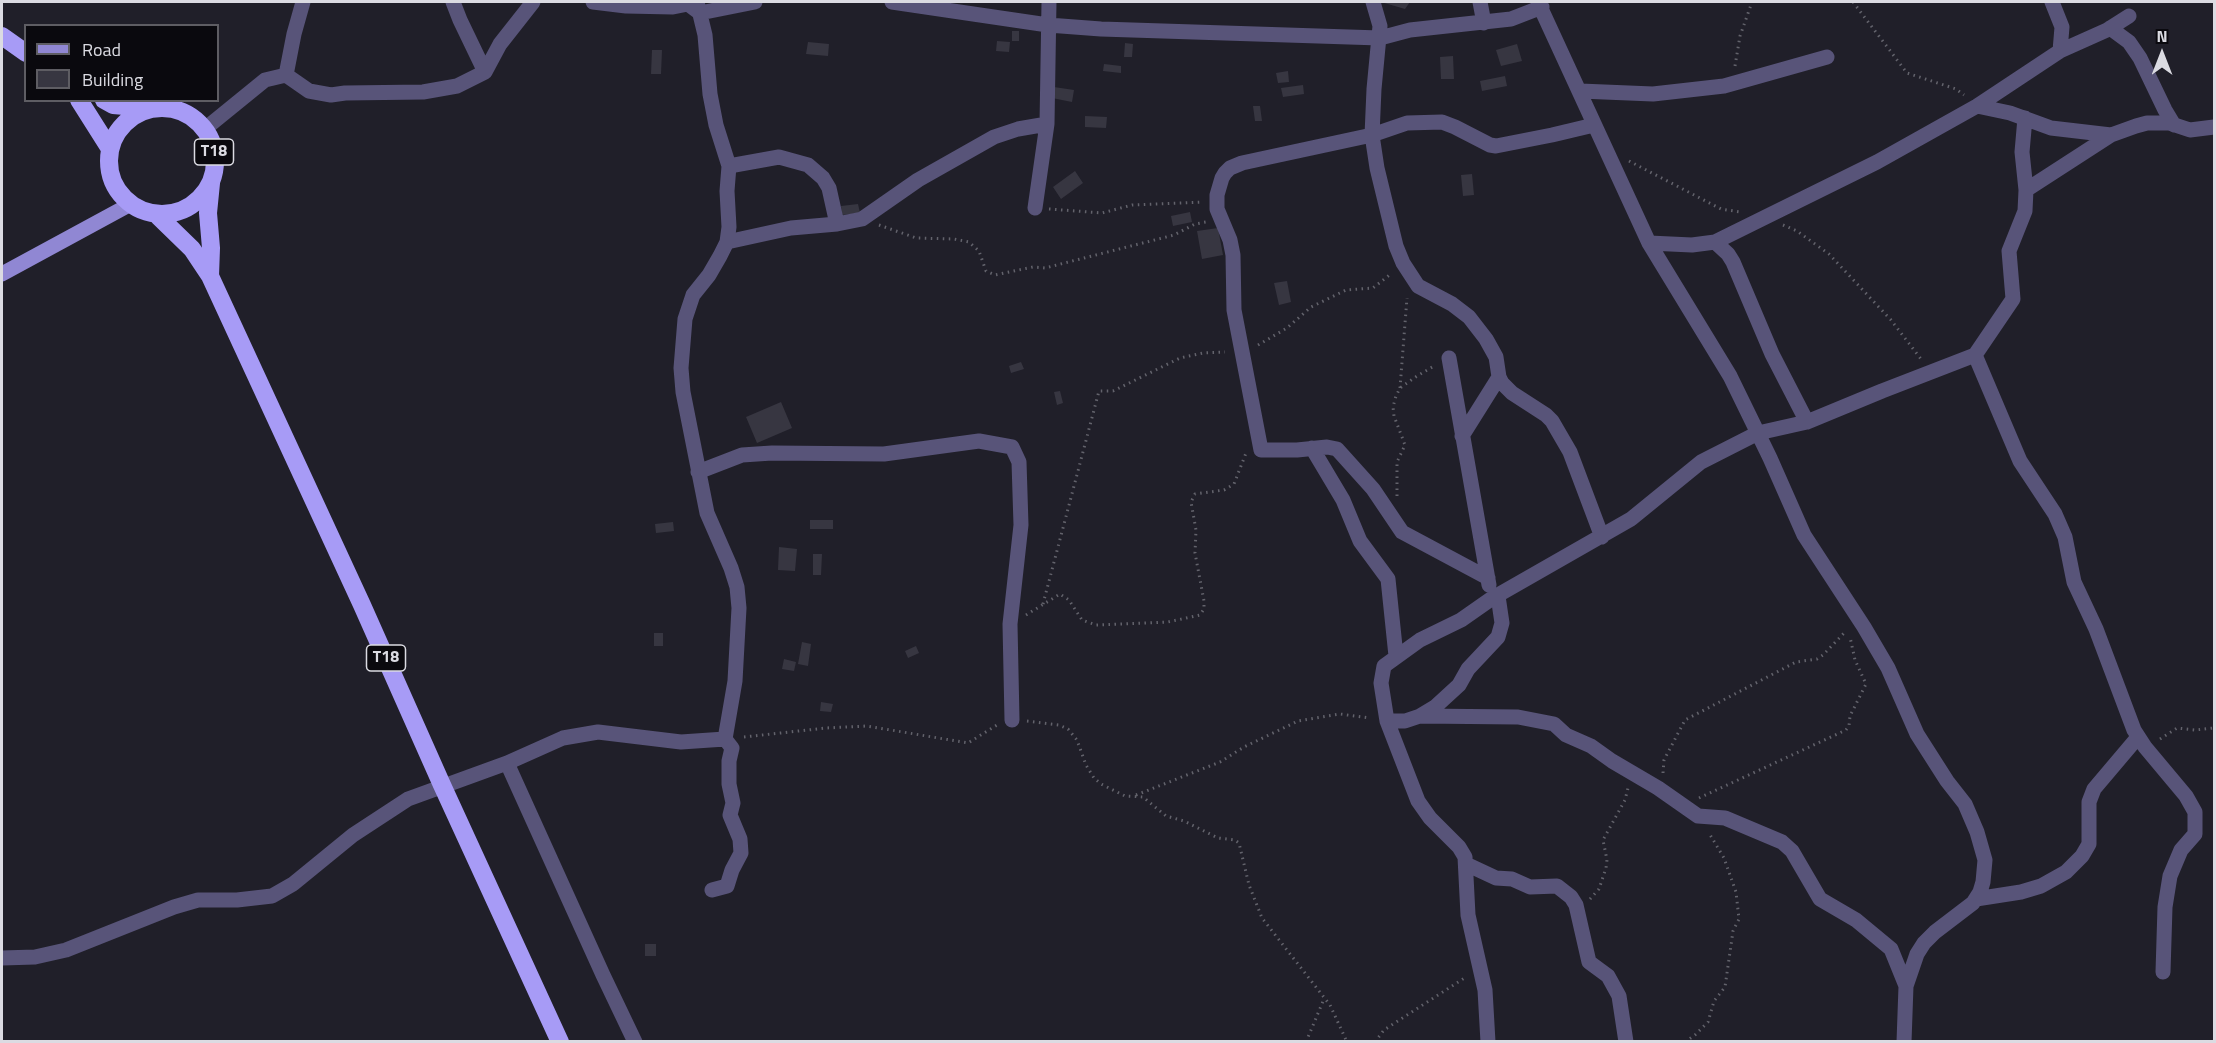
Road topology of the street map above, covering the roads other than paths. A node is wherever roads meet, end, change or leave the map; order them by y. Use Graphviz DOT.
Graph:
graph roads {
  1 [pos="303,2"];
  2 [pos="453,2"];
  3 [pos="533,2"];
  4 [pos="593,2"];
  5 [pos="755,2"];
  6 [pos="892,2"];
  7 [pos="1050,2"];
  8 [pos="1373,2"];
  9 [pos="1480,2"];
  10 [pos="2052,2"];
  11 [pos="1540,4"];
  12 [pos="698,7"];
  13 [pos="2129,16"];
  14 [pos="1484,23"];
  15 [pos="1048,25"];
  16 [pos="2110,28"];
  17 [pos="2,36"];
  18 [pos="1380,38"];
  19 [pos="2060,51"];
  20 [pos="24,52"];
  21 [pos="1827,57"];
  22 [pos="485,72"];
  23 [pos="286,75"];
  24 [pos="1580,91"];
  25 [pos="80,102"];
  26 [pos="108,102"];
  27 [pos="1977,106"];
  28 [pos="154,109"];
  29 [pos="2025,118"];
  30 [pos="1047,124"];
  31 [pos="1594,125"];
  32 [pos="2174,125"];
  33 [pos="206,128"];
  34 [pos="2214,128"];
  35 [pos="1372,135"];
  36 [pos="2111,135"];
  37 [pos="110,150"];
  38 [pos="729,166"];
  39 [pos="211,182"];
  40 [pos="2026,190"];
  41 [pos="129,205"];
  42 [pos="1035,208"];
  43 [pos="156,214"];
  44 [pos="837,224"];
  45 [pos="727,242"];
  46 [pos="1715,242"];
  47 [pos="1649,243"];
  48 [pos="2,274"];
  49 [pos="210,276"];
  50 [pos="1975,356"];
  51 [pos="1449,358"];
  52 [pos="1499,377"];
  53 [pos="1807,422"];
  54 [pos="1758,433"];
  55 [pos="1461,436"];
  56 [pos="1312,448"];
  57 [pos="698,472"];
  58 [pos="1602,537"];
  59 [pos="1488,578"];
  60 [pos="1495,598"];
  61 [pos="1396,656"];
  62 [pos="1420,716"];
  63 [pos="1012,720"];
  64 [pos="1387,721"];
  65 [pos="724,739"];
  66 [pos="2141,742"];
  67 [pos="507,763"];
  68 [pos="442,785"];
  69 [pos="1466,864"];
  70 [pos="712,890"];
  71 [pos="1976,899"];
  72 [pos="2,958"];
  73 [pos="2163,972"];
  74 [pos="1906,986"];
  75 [pos="560,1041"];
  76 [pos="635,1041"];
  77 [pos="1488,1041"];
  78 [pos="1626,1041"];
  79 [pos="1904,1041"];
  1 -- 23 [label="street"];
  2 -- 22 [label="street"];
  3 -- 22 [label="street"];
  4 -- 12 [label="street"];
  5 -- 12 [label="street"];
  6 -- 15 [label="street"];
  7 -- 15 [label="street"];
  8 -- 18 [label="street"];
  9 -- 14 [label="street"];
  10 -- 19 [label="street"];
  11 -- 14 [label="street"];
  11 -- 24 [label="street"];
  12 -- 38 [label="street"];
  13 -- 16 [label="street"];
  14 -- 18 [label="street"];
  15 -- 18 [label="street"];
  15 -- 30 [label="street"];
  16 -- 19 [label="street"];
  16 -- 32 [label="street"];
  17 -- 20 [label="highway"];
  18 -- 35 [label="street"];
  19 -- 27 [label="street"];
  21 -- 24 [label="street"];
  22 -- 23 [label="street"];
  23 -- 33 [label="street"];
  24 -- 31 [label="street"];
  25 -- 37 [label="highway"];
  26 -- 28 [label="highway, T18"];
  27 -- 29 [label="street"];
  27 -- 46 [label="street"];
  28 -- 33 [label="highway, T18"];
  28 -- 37 [label="highway"];
  29 -- 36 [label="street"];
  29 -- 40 [label="street"];
  30 -- 42 [label="street"];
  30 -- 44 [label="street"];
  31 -- 35 [label="street"];
  31 -- 47 [label="street"];
  32 -- 34 [label="street"];
  32 -- 36 [label="street"];
  33 -- 39 [label="highway, T18"];
  35 -- 52 [label="street"];
  35 -- 56 [label="street"];
  36 -- 40 [label="street"];
  37 -- 41 [label="highway"];
  38 -- 44 [label="street"];
  38 -- 45 [label="street"];
  39 -- 43 [label="highway, T18"];
  39 -- 49 [label="highway, T18"];
  40 -- 50 [label="street"];
  41 -- 43 [label="highway, T18"];
  41 -- 48 [label="main road"];
  43 -- 49 [label="highway, T18"];
  44 -- 45 [label="street"];
  45 -- 57 [label="street"];
  46 -- 47 [label="street"];
  46 -- 53 [label="street"];
  47 -- 54 [label="street"];
  49 -- 68 [label="highway, T18"];
  50 -- 53 [label="street"];
  50 -- 66 [label="street"];
  51 -- 55 [label="street"];
  52 -- 55 [label="street"];
  52 -- 58 [label="street"];
  53 -- 54 [label="street"];
  54 -- 58 [label="street"];
  54 -- 71 [label="street"];
  55 -- 59 [label="street"];
  56 -- 59 [label="street"];
  56 -- 61 [label="street"];
  57 -- 63 [label="street"];
  57 -- 65 [label="street"];
  58 -- 60 [label="street"];
  59 -- 60 [label="street"];
  60 -- 61 [label="street"];
  60 -- 62 [label="street"];
  61 -- 64 [label="street"];
  62 -- 64 [label="street"];
  62 -- 74 [label="street"];
  64 -- 69 [label="street"];
  65 -- 67 [label="street"];
  65 -- 70 [label="street"];
  66 -- 71 [label="street"];
  66 -- 73 [label="street"];
  67 -- 68 [label="street"];
  67 -- 76 [label="street"];
  68 -- 72 [label="street"];
  68 -- 75 [label="highway, T18"];
  69 -- 77 [label="street"];
  69 -- 78 [label="street"];
  71 -- 74 [label="street"];
  74 -- 79 [label="street"];
}
